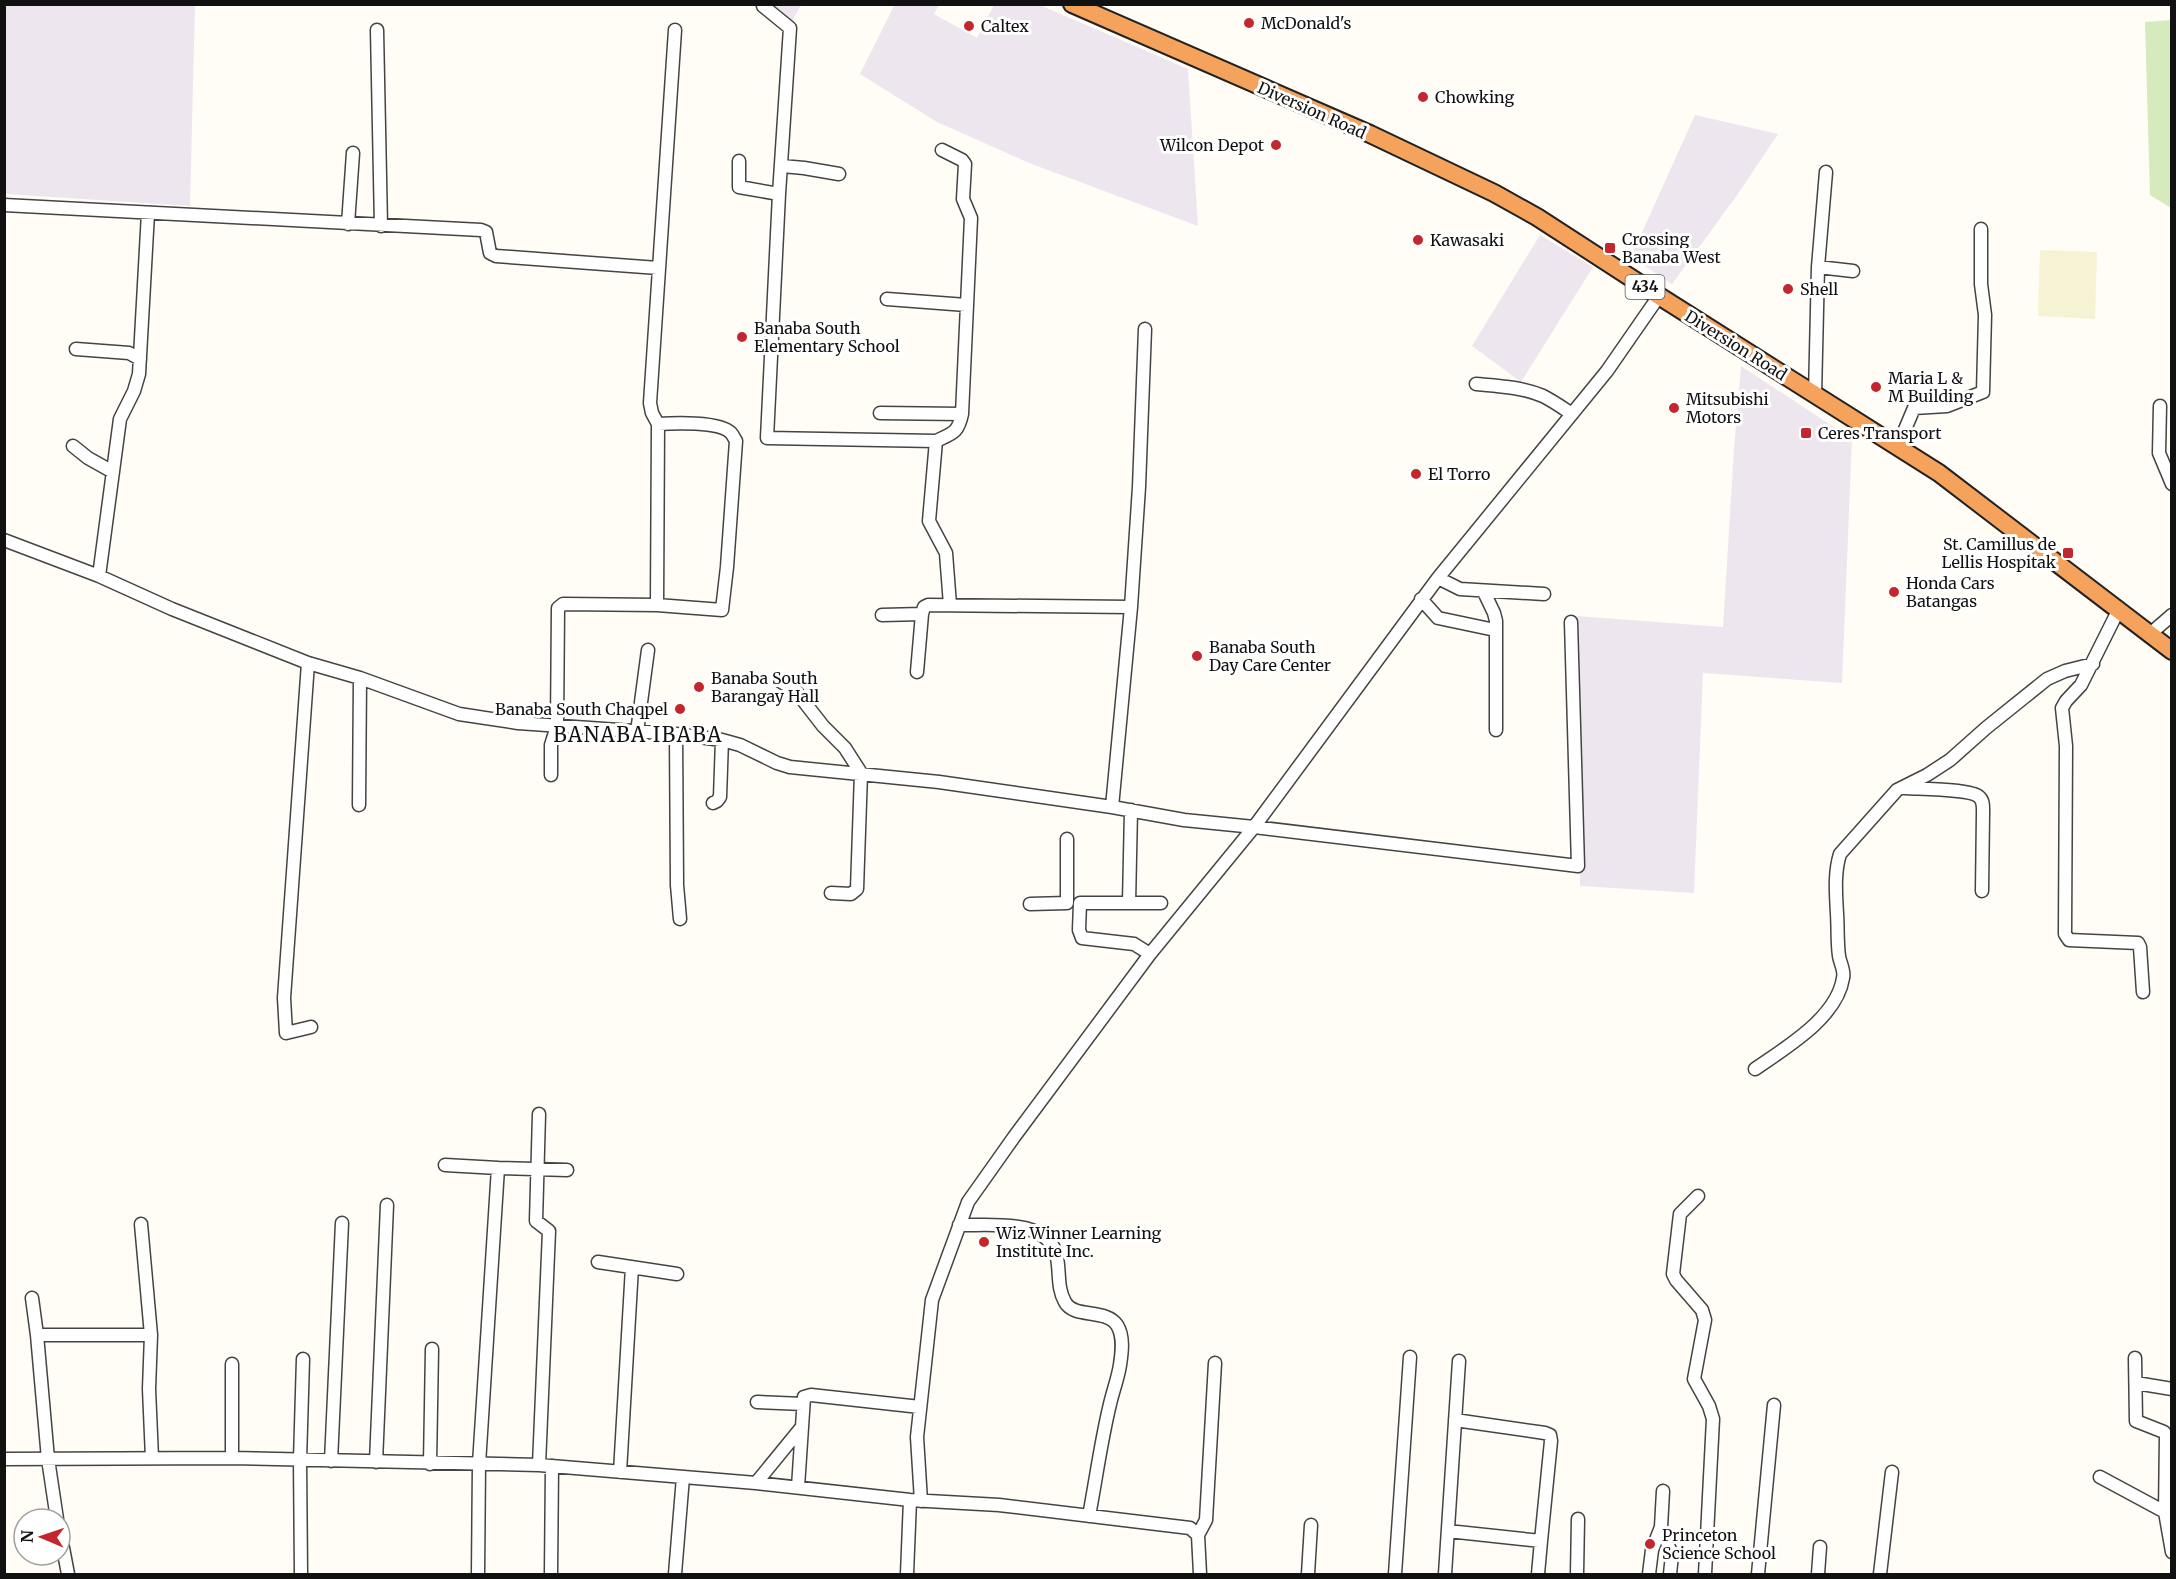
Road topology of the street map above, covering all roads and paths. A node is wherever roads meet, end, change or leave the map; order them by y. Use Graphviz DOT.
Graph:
graph roads {
  1 [pos="1072,4"];
  2 [pos="764,6"];
  3 [pos="377,30"];
  4 [pos="675,30"];
  5 [pos="942,150"];
  6 [pos="353,153"];
  7 [pos="739,161"];
  8 [pos="782,166"];
  9 [pos="1826,172"];
  10 [pos="839,174"];
  11 [pos="779,194"];
  12 [pos="4,205"];
  13 [pos="148,213"];
  14 [pos="348,224"];
  15 [pos="381,226"];
  16 [pos="1981,229"];
  17 [pos="1818,267"];
  18 [pos="658,268"];
  19 [pos="1853,270"];
  20 [pos="1659,296"];
  21 [pos="887,299"];
  22 [pos="966,305"];
  23 [pos="1145,329"];
  24 [pos="76,349"];
  25 [pos="140,358"];
  26 [pos="1476,384"];
  27 [pos="1815,395"];
  28 [pos="2160,406"];
  29 [pos="880,413"];
  30 [pos="962,414"];
  31 [pos="1572,414"];
  32 [pos="658,424"];
  33 [pos="936,441"];
  34 [pos="74,446"];
  35 [pos="1898,446"];
  36 [pos="113,472"];
  37 [pos="2172,484"];
  38 [pos="4,540"];
  39 [pos="99,576"];
  40 [pos="1438,578"];
  41 [pos="1484,592"];
  42 [pos="1544,594"];
  43 [pos="1421,599"];
  44 [pos="657,605"];
  45 [pos="950,605"];
  46 [pos="1131,607"];
  47 [pos="2118,611"];
  48 [pos="922,614"];
  49 [pos="882,615"];
  50 [pos="2172,615"];
  51 [pos="1571,622"];
  52 [pos="1495,630"];
  53 [pos="2150,634"];
  54 [pos="648,650"];
  55 [pos="2172,651"];
  56 [pos="308,663"];
  57 [pos="2093,664"];
  58 [pos="917,672"];
  59 [pos="360,678"];
  60 [pos="780,681"];
  61 [pos="557,726"];
  62 [pos="1496,730"];
  63 [pos="637,732"];
  64 [pos="676,734"];
  65 [pos="722,740"];
  66 [pos="861,773"];
  67 [pos="551,775"];
  68 [pos="1904,788"];
  69 [pos="712,803"];
  70 [pos="359,805"];
  71 [pos="1112,807"];
  72 [pos="1131,810"];
  73 [pos="1254,827"];
  74 [pos="1067,839"];
  75 [pos="1982,891"];
  76 [pos="831,893"];
  77 [pos="1067,903"];
  78 [pos="1080,903"];
  79 [pos="1129,903"];
  80 [pos="1161,903"];
  81 [pos="1030,904"];
  82 [pos="680,919"];
  83 [pos="1150,954"];
  84 [pos="2143,992"];
  85 [pos="311,1027"];
  86 [pos="1755,1068"];
  87 [pos="539,1114"];
  88 [pos="445,1165"];
  89 [pos="498,1168"];
  90 [pos="537,1169"];
  91 [pos="567,1170"];
  92 [pos="1698,1196"];
  93 [pos="387,1205"];
  94 [pos="342,1223"];
  95 [pos="141,1224"];
  96 [pos="958,1225"];
  97 [pos="598,1262"];
  98 [pos="632,1267"];
  99 [pos="677,1274"];
  100 [pos="32,1298"];
  101 [pos="37,1335"];
  102 [pos="151,1335"];
  103 [pos="432,1349"];
  104 [pos="1410,1357"];
  105 [pos="303,1359"];
  106 [pos="2135,1359"];
  107 [pos="1459,1361"];
  108 [pos="1215,1363"];
  109 [pos="232,1364"];
  110 [pos="2136,1383"];
  111 [pos="2172,1389"];
  112 [pos="757,1402"];
  113 [pos="803,1404"];
  114 [pos="1774,1405"];
  115 [pos="920,1407"];
  116 [pos="1455,1420"];
  117 [pos="801,1428"];
  118 [pos="152,1458"];
  119 [pos="232,1458"];
  120 [pos="4,1459"];
  121 [pos="48,1459"];
  122 [pos="300,1460"];
  123 [pos="331,1461"];
  124 [pos="376,1462"];
  125 [pos="430,1464"];
  126 [pos="479,1464"];
  127 [pos="546,1466"];
  128 [pos="620,1472"];
  129 [pos="1892,1472"];
  130 [pos="683,1477"];
  131 [pos="2100,1477"];
  132 [pos="756,1483"];
  133 [pos="798,1487"];
  134 [pos="1663,1491"];
  135 [pos="916,1501"];
  136 [pos="55,1507"];
  137 [pos="2165,1512"];
  138 [pos="1089,1516"];
  139 [pos="1578,1519"];
  140 [pos="1311,1525"];
  141 [pos="1661,1527"];
  142 [pos="1448,1531"];
  143 [pos="1198,1535"];
  144 [pos="1541,1541"];
  145 [pos="1820,1547"];
  146 [pos="2172,1552"];
  147 [pos="301,1575"];
  148 [pos="478,1575"];
  149 [pos="551,1575"];
  150 [pos="675,1575"];
  151 [pos="907,1575"];
  152 [pos="1200,1575"];
  153 [pos="1308,1575"];
  154 [pos="1395,1575"];
  155 [pos="1445,1575"];
  156 [pos="1538,1575"];
  157 [pos="1577,1575"];
  158 [pos="1649,1575"];
  159 [pos="1670,1575"];
  160 [pos="1705,1575"];
  161 [pos="1758,1575"];
  162 [pos="1818,1575"];
  163 [pos="1880,1575"];
  1 -- 20 [label="highway, Diversion Road / 434"];
  2 -- 8 [label="street"];
  3 -- 15 [label="street"];
  4 -- 18 [label="street"];
  5 -- 22 [label="street"];
  6 -- 14 [label="street"];
  7 -- 11 [label="street"];
  8 -- 10 [label="street"];
  8 -- 11 [label="street"];
  9 -- 17 [label="street"];
  11 -- 33 [label="street"];
  12 -- 13 [label="street"];
  13 -- 14 [label="street"];
  13 -- 25 [label="street"];
  14 -- 15 [label="street"];
  15 -- 18 [label="street"];
  16 -- 35 [label="street"];
  17 -- 19 [label="street"];
  17 -- 27 [label="street"];
  18 -- 32 [label="street"];
  20 -- 27 [label="highway, Diversion Road / 434"];
  20 -- 31 [label="street"];
  21 -- 22 [label="street"];
  22 -- 30 [label="street"];
  23 -- 46 [label="street"];
  24 -- 25 [label="street"];
  25 -- 36 [label="street"];
  26 -- 31 [label="street"];
  27 -- 35 [label="highway, Diversion Road / 434"];
  28 -- 37 [label="street"];
  29 -- 30 [label="street"];
  30 -- 33 [label="street"];
  31 -- 40 [label="street"];
  32 -- 44 [label="street"];
  32 -- 44 [label="street"];
  33 -- 45 [label="street"];
  34 -- 36 [label="street"];
  35 -- 47 [label="highway, Diversion Road / 434"];
  36 -- 39 [label="street"];
  38 -- 39 [label="street"];
  39 -- 56 [label="street"];
  40 -- 41 [label="street"];
  40 -- 43 [label="street"];
  41 -- 42 [label="street"];
  41 -- 52 [label="street"];
  43 -- 52 [label="street"];
  43 -- 73 [label="street"];
  44 -- 61 [label="street"];
  45 -- 46 [label="street"];
  45 -- 48 [label="street"];
  46 -- 71 [label="street"];
  47 -- 53 [label="highway, Diversion Road / 434"];
  47 -- 57 [label="street"];
  48 -- 49 [label="street"];
  48 -- 58 [label="street"];
  50 -- 53 [label="street"];
  51 -- 73 [label="street"];
  52 -- 62 [label="street"];
  53 -- 55 [label="highway, Diversion Road / 434"];
  54 -- 63 [label="street"];
  56 -- 59 [label="street"];
  56 -- 85 [label="street"];
  57 -- 68 [label="street"];
  57 -- 84 [label="street"];
  59 -- 61 [label="street"];
  59 -- 70 [label="street"];
  60 -- 66 [label="street"];
  61 -- 63 [label="street"];
  61 -- 67 [label="street"];
  63 -- 64 [label="street"];
  64 -- 65 [label="street"];
  64 -- 82 [label="street"];
  65 -- 66 [label="street"];
  65 -- 69 [label="street"];
  66 -- 71 [label="street"];
  66 -- 76 [label="street"];
  68 -- 75 [label="street"];
  68 -- 86 [label="street"];
  71 -- 72 [label="street"];
  72 -- 73 [label="street"];
  72 -- 79 [label="street"];
  73 -- 83 [label="street"];
  74 -- 77 [label="street"];
  77 -- 78 [label="street"];
  77 -- 81 [label="street"];
  78 -- 79 [label="street"];
  78 -- 83 [label="street"];
  79 -- 80 [label="street"];
  83 -- 96 [label="street"];
  87 -- 90 [label="street"];
  88 -- 89 [label="street"];
  89 -- 90 [label="street"];
  89 -- 126 [label="street"];
  90 -- 91 [label="street"];
  90 -- 127 [label="street"];
  92 -- 160 [label="street"];
  93 -- 124 [label="street"];
  94 -- 123 [label="street"];
  95 -- 102 [label="street"];
  96 -- 115 [label="street"];
  96 -- 138 [label="street"];
  97 -- 98 [label="street"];
  98 -- 99 [label="street"];
  98 -- 128 [label="street"];
  100 -- 101 [label="street"];
  101 -- 102 [label="street"];
  101 -- 121 [label="street"];
  102 -- 118 [label="street"];
  103 -- 125 [label="street"];
  104 -- 154 [label="street"];
  105 -- 122 [label="street"];
  106 -- 110 [label="street"];
  107 -- 116 [label="street"];
  108 -- 143 [label="street"];
  109 -- 119 [label="street"];
  110 -- 111 [label="street"];
  110 -- 137 [label="street"];
  112 -- 113 [label="street"];
  113 -- 115 [label="street"];
  113 -- 117 [label="street"];
  114 -- 161 [label="street"];
  115 -- 135 [label="street"];
  116 -- 142 [label="street"];
  116 -- 144 [label="street"];
  117 -- 132 [label="street"];
  117 -- 133 [label="street"];
  118 -- 119 [label="street"];
  118 -- 121 [label="street"];
  119 -- 122 [label="street"];
  120 -- 121 [label="street"];
  121 -- 136 [label="street"];
  122 -- 123 [label="street"];
  122 -- 147 [label="street"];
  123 -- 124 [label="street"];
  124 -- 125 [label="street"];
  125 -- 126 [label="street"];
  126 -- 127 [label="street"];
  126 -- 148 [label="street"];
  127 -- 128 [label="street"];
  127 -- 149 [label="street"];
  128 -- 130 [label="street"];
  129 -- 163 [label="street"];
  130 -- 132 [label="street"];
  130 -- 150 [label="street"];
  131 -- 137 [label="street"];
  132 -- 133 [label="street"];
  133 -- 135 [label="street"];
  134 -- 141 [label="street"];
  135 -- 138 [label="street"];
  135 -- 151 [label="street"];
  137 -- 146 [label="street"];
  138 -- 143 [label="street"];
  139 -- 157 [label="street"];
  140 -- 153 [label="street"];
  141 -- 158 [label="street"];
  141 -- 159 [label="street"];
  142 -- 144 [label="street"];
  142 -- 155 [label="street"];
  143 -- 152 [label="street"];
  144 -- 156 [label="street"];
  145 -- 162 [label="street"];
}
